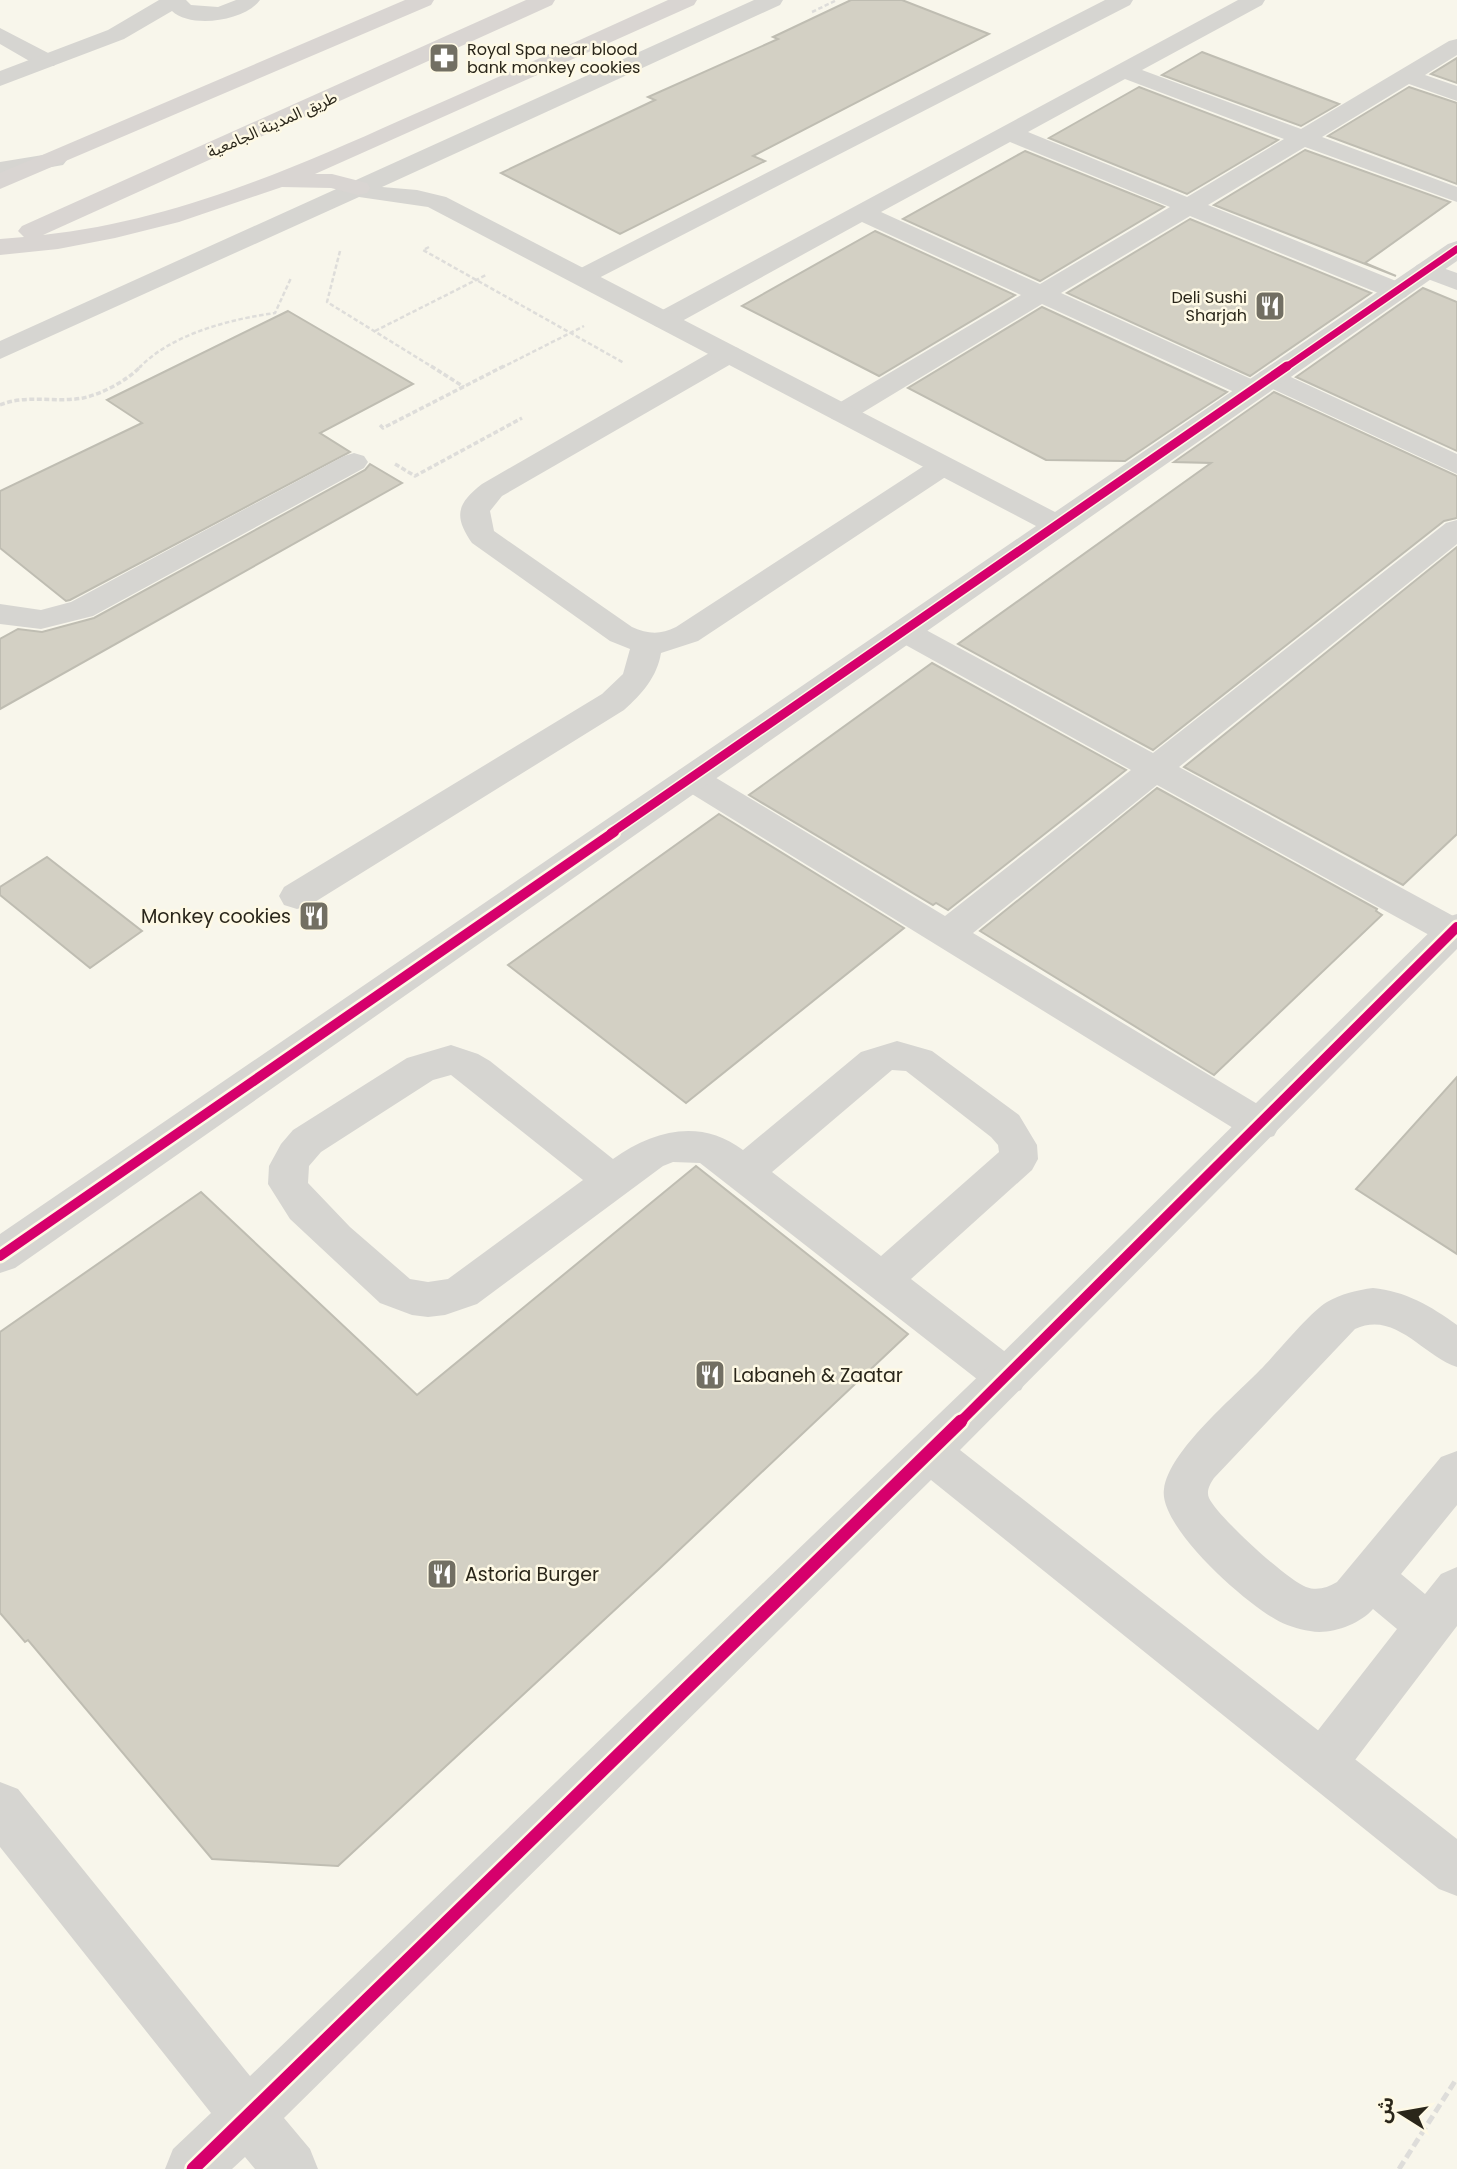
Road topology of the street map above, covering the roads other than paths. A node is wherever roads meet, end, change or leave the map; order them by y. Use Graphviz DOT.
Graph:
graph roads {
  1 [pos="173,0"];
  2 [pos="249,0"];
  3 [pos="423,0"];
  4 [pos="544,0"];
  5 [pos="685,0"];
  6 [pos="772,0"];
  7 [pos="1122,0"];
  8 [pos="1254,0"];
  9 [pos="0,35"];
  10 [pos="1457,46"];
  11 [pos="46,61"];
  12 [pos="1123,71"];
  13 [pos="1407,76"];
  14 [pos="0,79"];
  15 [pos="1457,94"];
  16 [pos="1010,133"];
  17 [pos="1303,138"];
  18 [pos="429,156"];
  19 [pos="55,160"];
  20 [pos="0,169"];
  21 [pos="0,182"];
  22 [pos="358,188"];
  23 [pos="1457,195"];
  24 [pos="111,196"];
  25 [pos="437,202"];
  26 [pos="1189,206"];
  27 [pos="862,213"];
  28 [pos="0,246"];
  29 [pos="1457,249"];
  30 [pos="1426,270"];
  31 [pos="582,278"];
  32 [pos="1457,282"];
  33 [pos="1397,290"];
  34 [pos="1040,293"];
  35 [pos="664,320"];
  36 [pos="0,351"];
  37 [pos="728,354"];
  38 [pos="1261,384"];
  39 [pos="842,413"];
  40 [pos="354,462"];
  41 [pos="1457,465"];
  42 [pos="943,466"];
  43 [pos="1057,525"];
  44 [pos="1457,529"];
  45 [pos="0,614"];
  46 [pos="904,631"];
  47 [pos="646,643"];
  48 [pos="1154,770"];
  49 [pos="691,778"];
  50 [pos="297,896"];
  51 [pos="947,934"];
  52 [pos="1452,939"];
  53 [pos="1260,1125"];
  54 [pos="744,1173"];
  55 [pos="612,1181"];
  56 [pos="0,1256"];
  57 [pos="883,1280"];
  58 [pos="1457,1349"];
  59 [pos="1006,1377"];
  60 [pos="929,1452"];
  61 [pos="1457,1471"];
  62 [pos="1369,1577"];
  63 [pos="1457,1589"];
  64 [pos="1429,1626"];
  65 [pos="1322,1764"];
  66 [pos="0,1807"];
  67 [pos="1457,1871"];
  68 [pos="247,2116"];
  69 [pos="193,2169"];
  70 [pos="290,2169"];
  1 -- 2 [label="street"];
  1 -- 11 [label="street"];
  3 -- 19 [label="main road"];
  4 -- 24 [label="main road, طريق المدينة الجامعية"];
  5 -- 28 [label="main road"];
  6 -- 18 [label="street"];
  7 -- 31 [label="street"];
  8 -- 12 [label="street"];
  9 -- 11 [label="street"];
  10 -- 13 [label="street"];
  11 -- 14 [label="street"];
  12 -- 16 [label="street"];
  12 -- 17 [label="street"];
  13 -- 15 [label="street"];
  13 -- 17 [label="street"];
  16 -- 26 [label="street"];
  16 -- 27 [label="street"];
  17 -- 23 [label="street"];
  17 -- 26 [label="street"];
  18 -- 22 [label="street"];
  18 -- 25 [label="street"];
  19 -- 20 [label="street"];
  19 -- 21 [label="main road"];
  22 -- 24 [label="main road"];
  22 -- 25 [label="street"];
  22 -- 36 [label="street"];
  24 -- 28 [label="main road, طريق المدينة الجامعية"];
  25 -- 31 [label="street"];
  26 -- 33 [label="street"];
  26 -- 34 [label="street"];
  27 -- 34 [label="street"];
  27 -- 35 [label="street"];
  29 -- 30 [label="street"];
  30 -- 32 [label="street"];
  30 -- 33 [label="street"];
  31 -- 35 [label="street"];
  33 -- 38 [label="street"];
  34 -- 38 [label="street"];
  34 -- 39 [label="street"];
  35 -- 37 [label="street"];
  37 -- 39 [label="street"];
  37 -- 47 [label="street"];
  38 -- 41 [label="street"];
  38 -- 43 [label="street"];
  39 -- 42 [label="street"];
  40 -- 45 [label="street"];
  42 -- 43 [label="street"];
  42 -- 47 [label="street"];
  43 -- 46 [label="street"];
  44 -- 48 [label="street"];
  46 -- 48 [label="street"];
  46 -- 49 [label="street"];
  47 -- 50 [label="street"];
  48 -- 51 [label="street"];
  48 -- 52 [label="street"];
  49 -- 51 [label="street"];
  49 -- 56 [label="street"];
  51 -- 53 [label="street"];
  52 -- 53 [label="street"];
  53 -- 59 [label="street"];
  54 -- 55 [label="street"];
  54 -- 57 [label="street"];
  54 -- 57 [label="street"];
  55 -- 55 [label="street"];
  57 -- 59 [label="street"];
  58 -- 62 [label="street"];
  59 -- 60 [label="street"];
  60 -- 65 [label="street"];
  60 -- 68 [label="street"];
  61 -- 62 [label="street"];
  62 -- 64 [label="street"];
  63 -- 64 [label="street"];
  64 -- 65 [label="street"];
  65 -- 67 [label="street"];
  66 -- 68 [label="street"];
  68 -- 69 [label="street"];
  68 -- 70 [label="street"];
}
